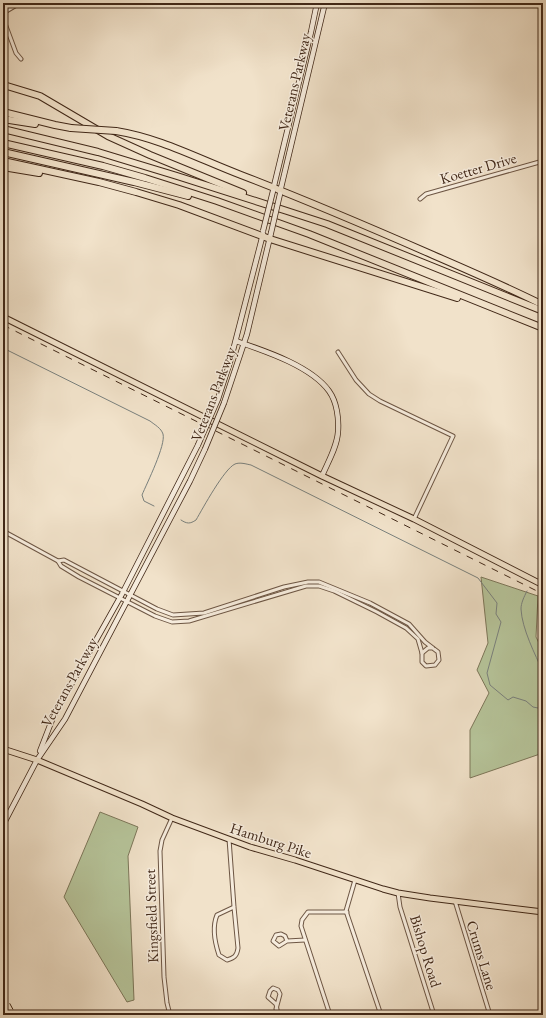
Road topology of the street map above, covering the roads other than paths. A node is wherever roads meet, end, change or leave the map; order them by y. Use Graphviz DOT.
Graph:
graph roads {
  1 [pos="20,3"];
  2 [pos="317,3"];
  3 [pos="325,3"];
  4 [pos="3,13"];
  5 [pos="3,18"];
  6 [pos="21,59"];
  7 [pos="3,86"];
  8 [pos="3,112"];
  9 [pos="3,119"];
  10 [pos="55,125"];
  11 [pos="3,129"];
  12 [pos="3,143"];
  13 [pos="3,152"];
  14 [pos="543,161"];
  15 [pos="3,162"];
  16 [pos="3,167"];
  17 [pos="99,182"];
  18 [pos="274,189"];
  19 [pos="280,192"];
  20 [pos="420,199"];
  21 [pos="237,208"];
  22 [pos="287,211"];
  23 [pos="263,233"];
  24 [pos="270,236"];
  25 [pos="543,305"];
  26 [pos="543,311"];
  27 [pos="511,316"];
  28 [pos="3,317"];
  29 [pos="543,328"];
  30 [pos="236,341"];
  31 [pos="244,344"];
  32 [pos="338,352"];
  33 [pos="322,476"];
  34 [pos="414,519"];
  35 [pos="3,531"];
  36 [pos="58,561"];
  37 [pos="543,585"];
  38 [pos="124,590"];
  39 [pos="130,593"];
  40 [pos="120,597"];
  41 [pos="126,601"];
  42 [pos="433,648"];
  43 [pos="422,653"];
  44 [pos="3,749"];
  45 [pos="37,760"];
  46 [pos="172,818"];
  47 [pos="3,825"];
  48 [pos="229,839"];
  49 [pos="355,880"];
  50 [pos="398,893"];
  51 [pos="455,901"];
  52 [pos="234,907"];
  53 [pos="347,912"];
  54 [pos="543,912"];
  55 [pos="305,940"];
  56 [pos="287,941"];
  57 [pos="276,1009"];
  58 [pos="170,1015"];
  59 [pos="278,1015"];
  60 [pos="330,1015"];
  61 [pos="381,1015"];
  62 [pos="434,1015"];
  63 [pos="490,1015"];
  1 -- 4 [label="street"];
  2 -- 18 [label="main road, Veterans Parkway"];
  3 -- 19 [label="main road, Veterans Parkway"];
  5 -- 6 [label="street"];
  7 -- 22 [label="highway"];
  8 -- 10 [label="highway"];
  9 -- 10 [label="highway"];
  10 -- 18 [label="highway, bridge"];
  11 -- 22 [label="highway"];
  12 -- 21 [label="highway"];
  13 -- 21 [label="highway"];
  14 -- 20 [label="street, Koetter Drive"];
  15 -- 17 [label="highway"];
  16 -- 17 [label="highway"];
  17 -- 23 [label="highway"];
  18 -- 19 [label="highway"];
  18 -- 23 [label="main road, Veterans Parkway, bridge"];
  19 -- 24 [label="main road, Veterans Parkway, bridge"];
  19 -- 25 [label="highway"];
  21 -- 27 [label="highway"];
  22 -- 26 [label="highway"];
  23 -- 24 [label="highway"];
  23 -- 30 [label="main road, Veterans Parkway"];
  24 -- 27 [label="highway"];
  24 -- 31 [label="main road, Veterans Parkway"];
  27 -- 29 [label="highway"];
  28 -- 33 [label="main road"];
  30 -- 31 [label="main road"];
  30 -- 38 [label="main road, Veterans Parkway, bridge"];
  31 -- 33 [label="main road"];
  31 -- 39 [label="main road, Veterans Parkway, bridge"];
  32 -- 34 [label="street"];
  33 -- 34 [label="main road"];
  34 -- 37 [label="main road"];
  35 -- 36 [label="street"];
  36 -- 38 [label="street"];
  36 -- 40 [label="street"];
  38 -- 39 [label="street"];
  38 -- 40 [label="main road, Veterans Parkway"];
  39 -- 41 [label="main road, Veterans Parkway"];
  39 -- 42 [label="street"];
  40 -- 41 [label="street"];
  40 -- 45 [label="main road, Veterans Parkway"];
  41 -- 43 [label="street"];
  41 -- 45 [label="main road, Veterans Parkway"];
  42 -- 43 [label="street"];
  42 -- 43 [label="street"];
  44 -- 45 [label="main road, Hamburg Pike"];
  45 -- 46 [label="main road, Hamburg Pike"];
  45 -- 47 [label="main road, Veterans Parkway"];
  46 -- 48 [label="main road, Hamburg Pike"];
  46 -- 58 [label="street, Kingsfield Street"];
  48 -- 49 [label="main road, Hamburg Pike"];
  48 -- 52 [label="street"];
  49 -- 50 [label="main road, Hamburg Pike"];
  49 -- 53 [label="street"];
  50 -- 51 [label="main road, Hamburg Pike"];
  50 -- 62 [label="street, Bishop Road"];
  51 -- 54 [label="main road, Hamburg Pike"];
  51 -- 63 [label="street, Crums Lane"];
  52 -- 52 [label="street"];
  53 -- 55 [label="street"];
  53 -- 61 [label="street"];
  55 -- 56 [label="street"];
  55 -- 60 [label="street"];
  56 -- 56 [label="street"];
  57 -- 57 [label="street"];
  57 -- 59 [label="street"];
}
